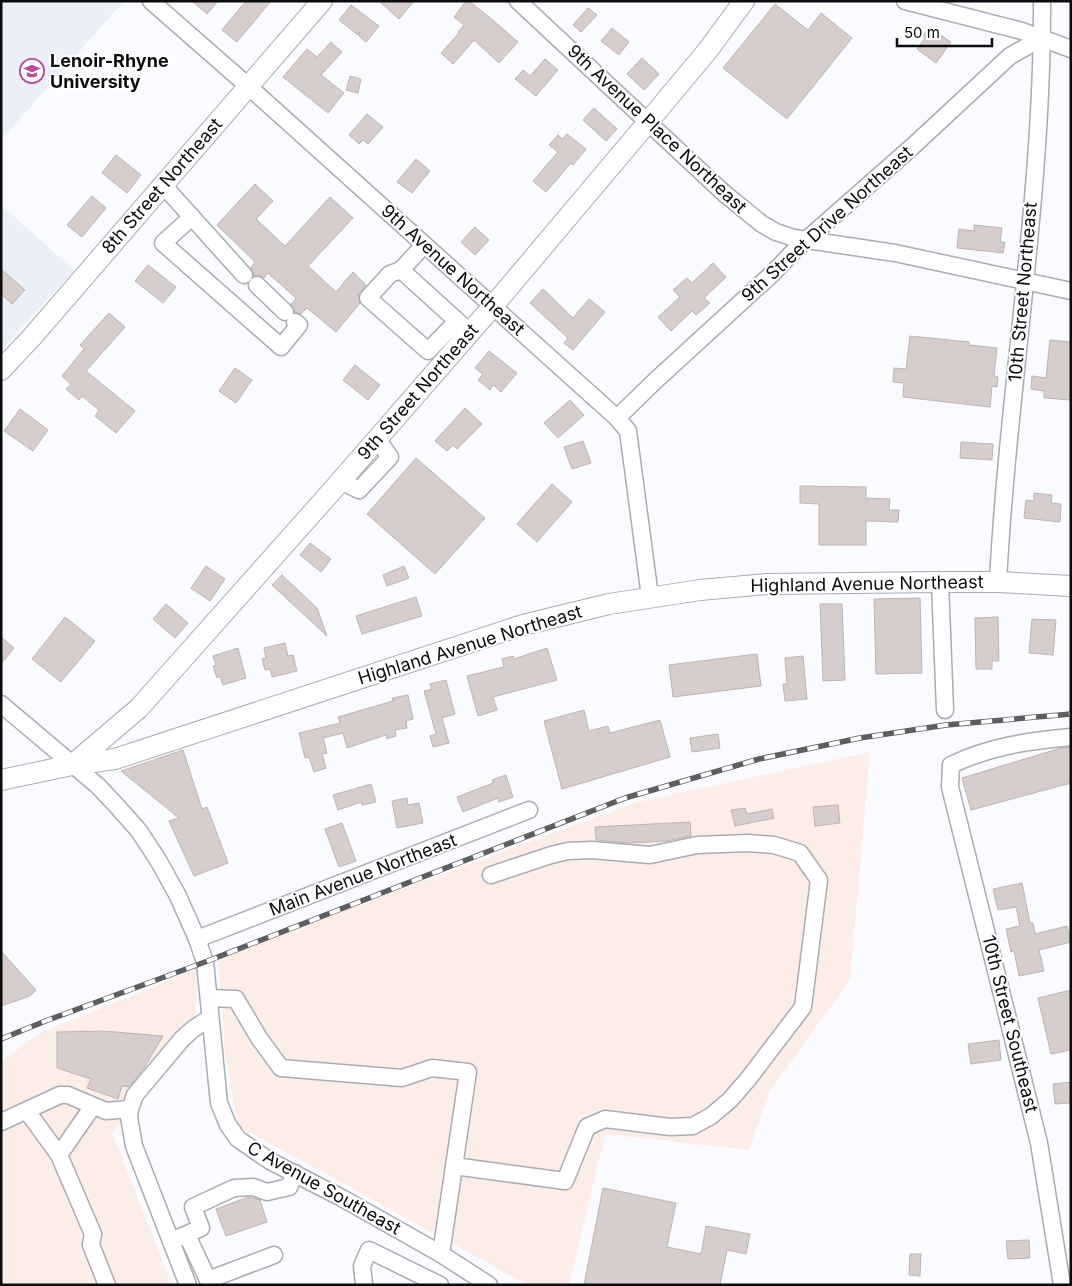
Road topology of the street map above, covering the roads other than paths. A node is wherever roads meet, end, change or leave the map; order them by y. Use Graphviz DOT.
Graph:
graph roads {
  1 [pos="322,1"];
  2 [pos="518,1"];
  3 [pos="744,1"];
  4 [pos="905,1"];
  5 [pos="1042,1"];
  6 [pos="157,3"];
  7 [pos="1042,38"];
  8 [pos="1071,48"];
  9 [pos="248,86"];
  10 [pos="648,122"];
  11 [pos="163,185"];
  12 [pos="192,217"];
  13 [pos="806,240"];
  14 [pos="424,244"];
  15 [pos="401,270"];
  16 [pos="244,275"];
  17 [pos="1025,281"];
  18 [pos="257,285"];
  19 [pos="1071,291"];
  20 [pos="493,306"];
  21 [pos="464,326"];
  22 [pos="1,370"];
  23 [pos="617,418"];
  24 [pos="940,582"];
  25 [pos="998,582"];
  26 [pos="1071,586"];
  27 [pos="650,596"];
  28 [pos="1,704"];
  29 [pos="945,710"];
  30 [pos="1071,737"];
  31 [pos="72,765"];
  32 [pos="1,780"];
  33 [pos="529,810"];
  34 [pos="492,875"];
  35 [pos="197,939"];
  36 [pos="209,998"];
  37 [pos="210,1018"];
  38 [pos="93,1106"];
  39 [pos="130,1110"];
  40 [pos="27,1111"];
  41 [pos="1,1122"];
  42 [pos="59,1155"];
  43 [pos="454,1166"];
  44 [pos="295,1174"];
  45 [pos="187,1234"];
  46 [pos="171,1241"];
  47 [pos="274,1254"];
  48 [pos="441,1254"];
  49 [pos="483,1283"];
  50 [pos="107,1285"];
  51 [pos="188,1285"];
  52 [pos="364,1285"];
  53 [pos="440,1285"];
  54 [pos="1062,1285"];
  1 -- 9 [label="main road, 8th Street Northeast"];
  2 -- 10 [label="street, 9th Avenue Place Northeast"];
  3 -- 10 [label="main road, 9th Street Northeast"];
  4 -- 7 [label="street"];
  5 -- 7 [label="street, 10th Street Northeast"];
  6 -- 9 [label="street, 9th Avenue Northeast"];
  7 -- 8 [label="street"];
  7 -- 13 [label="street, 9th Street Drive Northeast"];
  7 -- 17 [label="street, 10th Street Northeast"];
  9 -- 11 [label="main road, 8th Street Northeast"];
  9 -- 14 [label="street, 9th Avenue Northeast"];
  10 -- 13 [label="street, 9th Avenue Place Northeast"];
  10 -- 20 [label="main road, 9th Street Northeast"];
  11 -- 12 [label="street"];
  11 -- 22 [label="main road, 8th Street Northeast"];
  12 -- 16 [label="street"];
  12 -- 18 [label="street"];
  13 -- 17 [label="street"];
  13 -- 23 [label="street, 9th Street Drive Northeast"];
  14 -- 15 [label="street"];
  14 -- 20 [label="street, 9th Avenue Northeast"];
  15 -- 21 [label="street"];
  15 -- 21 [label="street"];
  17 -- 19 [label="street"];
  17 -- 25 [label="street, 10th Street Northeast"];
  20 -- 21 [label="main road, 9th Street Northeast"];
  20 -- 23 [label="street, 9th Avenue Northeast"];
  21 -- 31 [label="main road, 9th Street Northeast"];
  23 -- 27 [label="street, 9th Avenue Northeast"];
  24 -- 25 [label="main road, Highland Avenue Northeast"];
  24 -- 27 [label="main road, Highland Avenue Northeast"];
  24 -- 29 [label="street"];
  25 -- 26 [label="main road, Highland Avenue Northeast"];
  27 -- 31 [label="main road, Highland Avenue Northeast"];
  28 -- 31 [label="street, C Avenue Southeast"];
  30 -- 54 [label="street, 10th Street Southeast"];
  31 -- 32 [label="main road, Highland Avenue Northeast"];
  31 -- 35 [label="street, C Avenue Southeast"];
  33 -- 35 [label="street, Main Avenue Northeast"];
  34 -- 43 [label="street"];
  35 -- 36 [label="street, C Avenue Southeast"];
  36 -- 37 [label="street, C Avenue Southeast"];
  36 -- 43 [label="street"];
  37 -- 39 [label="street"];
  37 -- 44 [label="street, C Avenue Southeast"];
  38 -- 39 [label="street"];
  38 -- 40 [label="street"];
  38 -- 42 [label="street"];
  39 -- 46 [label="street"];
  40 -- 41 [label="street"];
  40 -- 42 [label="street"];
  42 -- 50 [label="street"];
  43 -- 48 [label="street"];
  44 -- 45 [label="street"];
  44 -- 48 [label="street, C Avenue Southeast"];
  45 -- 46 [label="street"];
  45 -- 47 [label="street"];
  46 -- 51 [label="street"];
  48 -- 49 [label="street, C Avenue Southeast"];
  52 -- 53 [label="street"];
}
